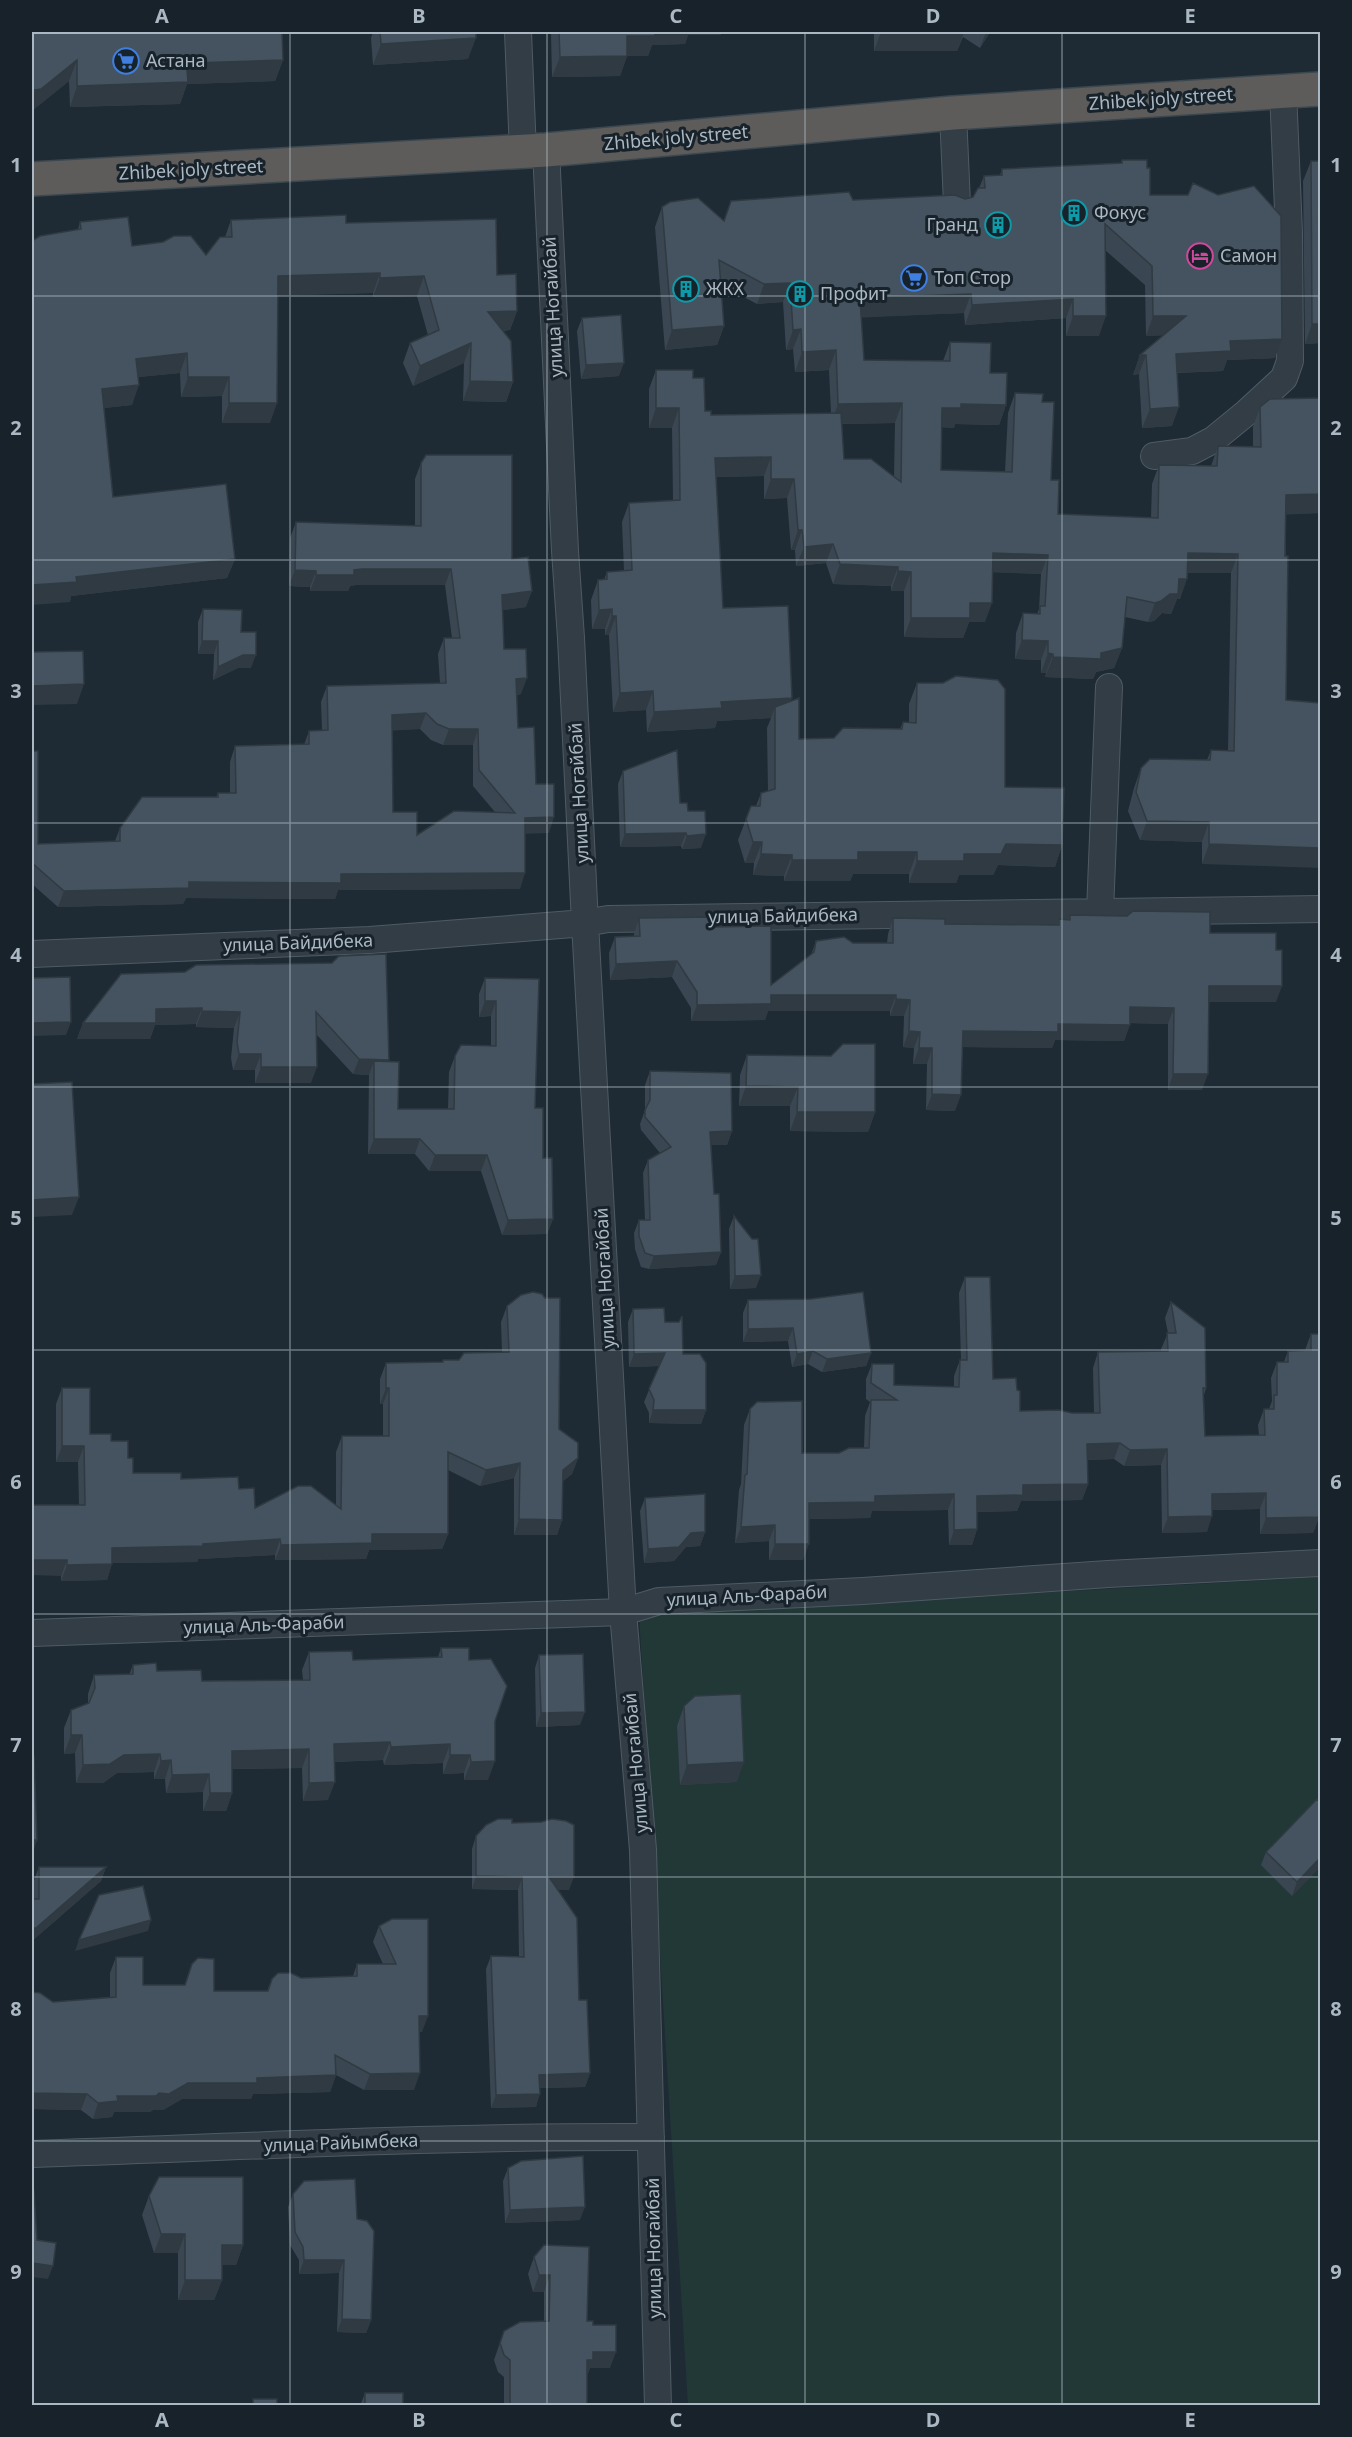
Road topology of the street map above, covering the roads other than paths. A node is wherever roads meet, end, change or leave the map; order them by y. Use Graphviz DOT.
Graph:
graph roads {
  1 [pos="518,32"];
  2 [pos="1320,89"];
  3 [pos="1283,91"];
  4 [pos="953,113"];
  5 [pos="535,151"];
  6 [pos="32,179"];
  7 [pos="957,204"];
  8 [pos="1154,456"];
  9 [pos="1109,687"];
  10 [pos="1320,909"];
  11 [pos="1100,912"];
  12 [pos="585,923"];
  13 [pos="32,954"];
  14 [pos="1320,1563"];
  15 [pos="623,1612"];
  16 [pos="32,1633"];
  17 [pos="651,2137"];
  18 [pos="32,2154"];
  19 [pos="658,2406"];
  1 -- 5 [label="street, улица Ногайбай"];
  2 -- 3 [label="highway, Zhibek joly street"];
  3 -- 4 [label="highway, Zhibek joly street"];
  3 -- 8 [label="street"];
  4 -- 5 [label="highway, Zhibek joly street"];
  4 -- 7 [label="street"];
  5 -- 6 [label="highway, Zhibek joly street"];
  5 -- 12 [label="street, улица Ногайбай"];
  9 -- 11 [label="street"];
  10 -- 11 [label="street, улица Байдибека"];
  11 -- 12 [label="street, улица Байдибека"];
  12 -- 13 [label="street, улица Байдибека"];
  12 -- 15 [label="street, улица Ногайбай"];
  14 -- 15 [label="street, улица Аль-Фараби"];
  15 -- 16 [label="street, улица Аль-Фараби"];
  15 -- 17 [label="street, улица Ногайбай"];
  17 -- 18 [label="street, улица Райымбека"];
  17 -- 19 [label="street, улица Ногайбай"];
}
